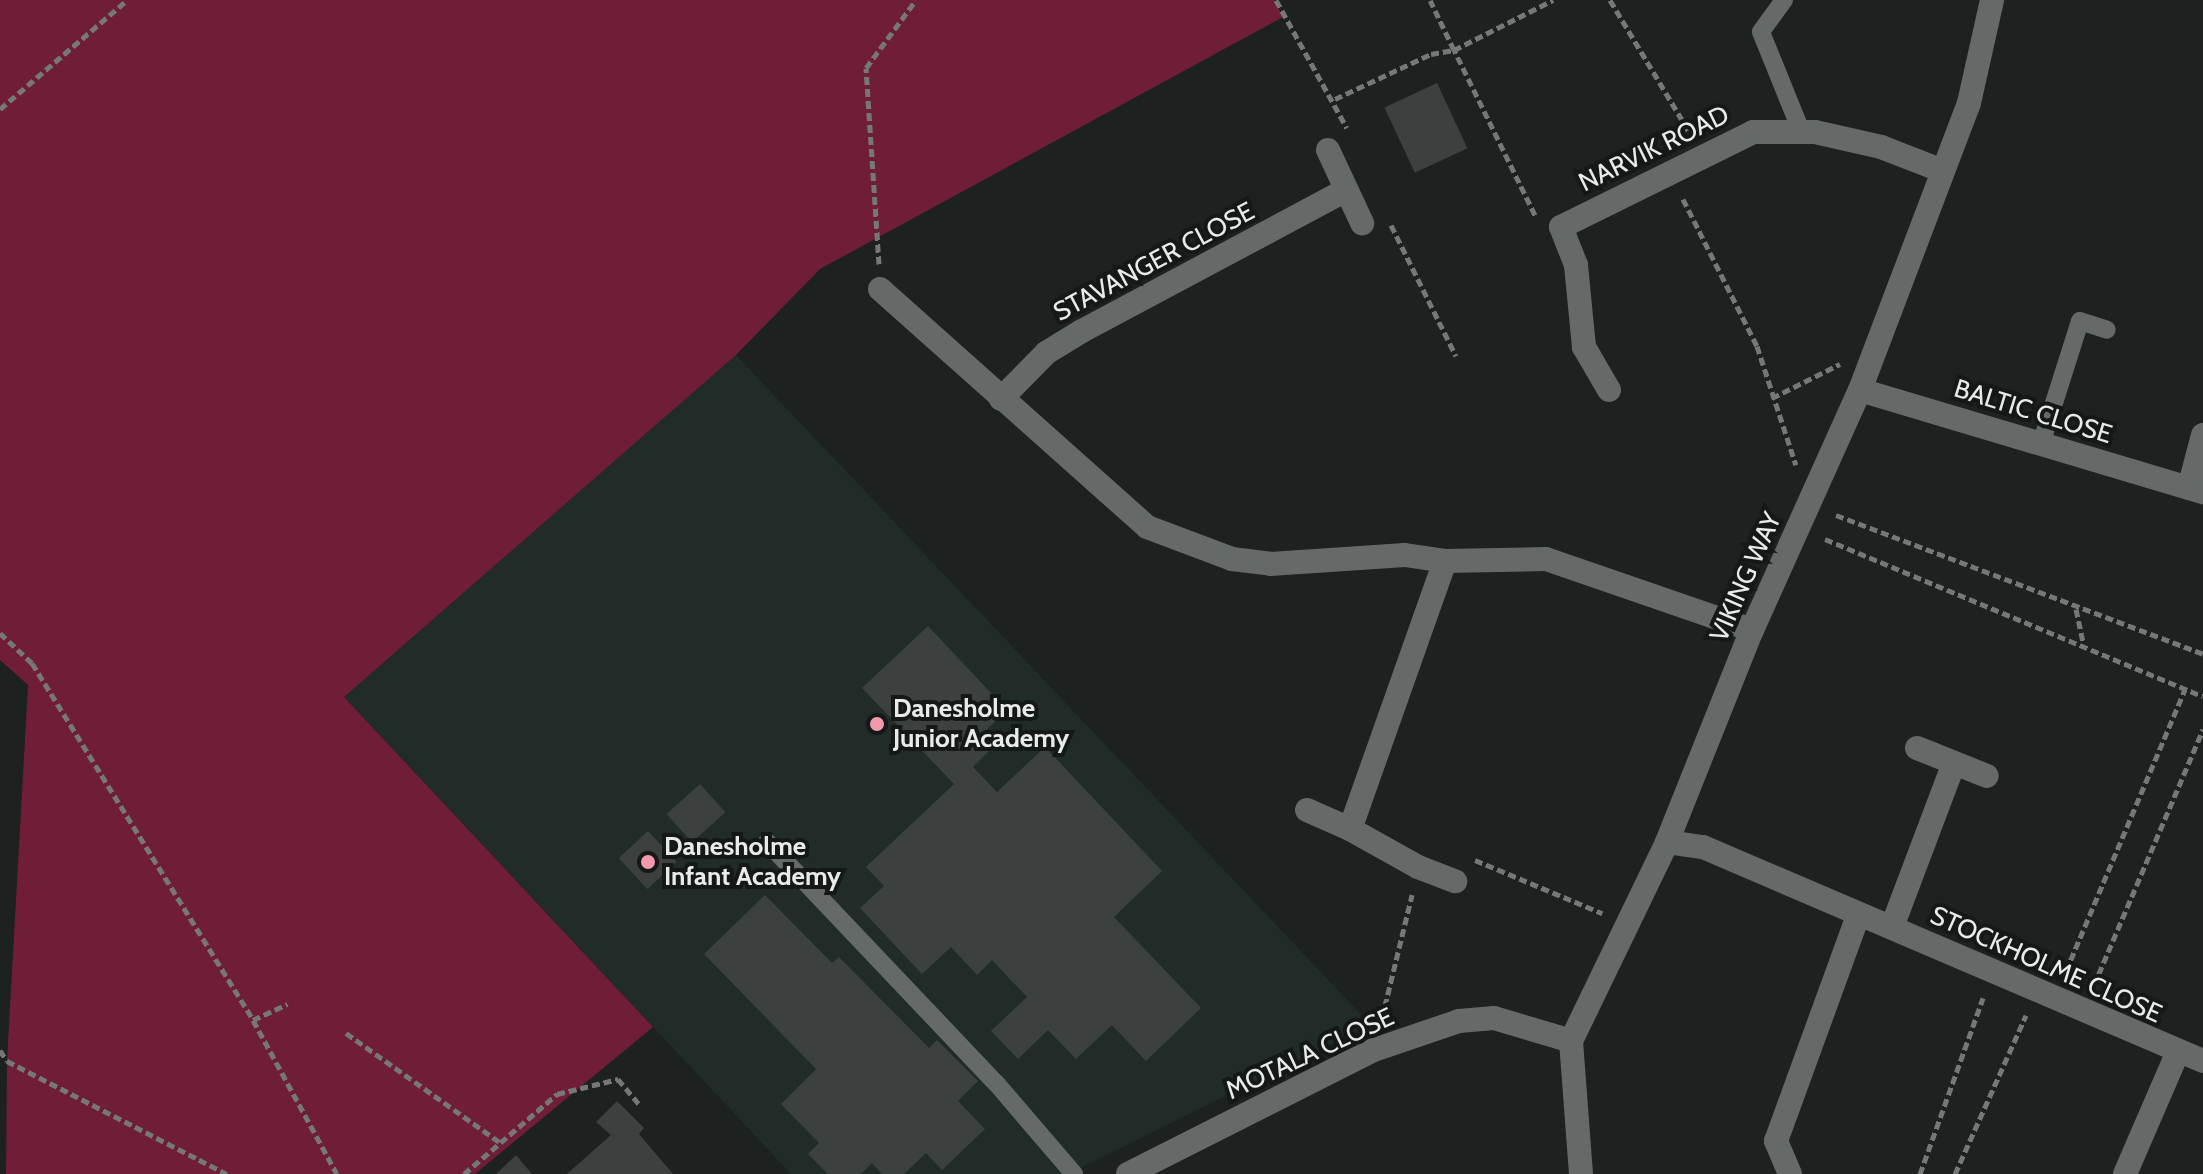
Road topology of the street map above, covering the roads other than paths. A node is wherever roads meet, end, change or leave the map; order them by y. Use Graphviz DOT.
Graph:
graph roads {
  1 [pos="1784,0"];
  2 [pos="1992,0"];
  3 [pos="1801,131"];
  4 [pos="1328,150"];
  5 [pos="1943,171"];
  6 [pos="1346,190"];
  7 [pos="1362,223"];
  8 [pos="880,289"];
  9 [pos="2107,330"];
  10 [pos="1609,390"];
  11 [pos="1860,390"];
  12 [pos="1001,399"];
  13 [pos="2203,435"];
  14 [pos="2041,444"];
  15 [pos="2196,490"];
  16 [pos="1445,561"];
  17 [pos="1752,630"];
  18 [pos="1917,748"];
  19 [pos="1954,763"];
  20 [pos="1987,776"];
  21 [pos="1307,810"];
  22 [pos="1350,829"];
  23 [pos="767,842"];
  24 [pos="1667,842"];
  25 [pos="1455,881"];
  26 [pos="1858,916"];
  27 [pos="1892,927"];
  28 [pos="1571,1041"];
  29 [pos="2177,1054"];
  30 [pos="2203,1061"];
  31 [pos="1074,1174"];
  32 [pos="1128,1174"];
  33 [pos="1581,1174"];
  34 [pos="1790,1174"];
  35 [pos="2125,1174"];
  1 -- 3 [label="lane"];
  2 -- 5 [label="street, VIKING WAY"];
  3 -- 5 [label="street, NARVIK ROAD"];
  3 -- 10 [label="street, NARVIK ROAD"];
  4 -- 6 [label="street"];
  5 -- 11 [label="street, VIKING WAY"];
  6 -- 7 [label="street"];
  6 -- 12 [label="street, STAVANGER CLOSE"];
  8 -- 12 [label="street"];
  9 -- 14 [label="lane"];
  11 -- 14 [label="street, BALTIC CLOSE"];
  11 -- 17 [label="street, VIKING WAY"];
  12 -- 16 [label="street"];
  13 -- 15 [label="street, BALTIC CLOSE"];
  14 -- 15 [label="street, BALTIC CLOSE"];
  16 -- 17 [label="street"];
  16 -- 22 [label="street"];
  17 -- 24 [label="street, VIKING WAY"];
  18 -- 19 [label="street"];
  19 -- 20 [label="street"];
  19 -- 27 [label="street, STOCKHOLME CLOSE"];
  21 -- 22 [label="street"];
  22 -- 25 [label="street"];
  23 -- 31 [label="lane"];
  24 -- 26 [label="street, STOCKHOLME CLOSE"];
  24 -- 28 [label="street, VIKING WAY"];
  26 -- 27 [label="street, STOCKHOLME CLOSE"];
  26 -- 34 [label="street"];
  27 -- 29 [label="street, STOCKHOLME CLOSE"];
  28 -- 32 [label="street, MOTALA CLOSE"];
  28 -- 33 [label="street, VIKING WAY"];
  29 -- 30 [label="street, STOCKHOLME CLOSE"];
  29 -- 35 [label="street, STOCKHOLME CLOSE"];
}
